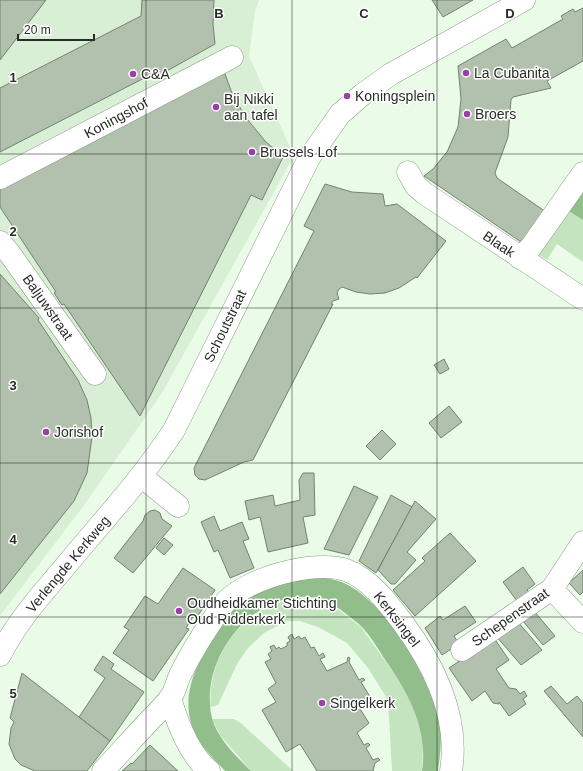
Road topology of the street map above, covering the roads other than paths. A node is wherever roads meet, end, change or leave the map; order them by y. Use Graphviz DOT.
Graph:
graph roads {
  1 [pos="524,0"];
  2 [pos="232,57"];
  3 [pos="583,172"];
  4 [pos="0,178"];
  5 [pos="412,179"];
  6 [pos="0,242"];
  7 [pos="524,260"];
  8 [pos="583,299"];
  9 [pos="95,374"];
  10 [pos="141,476"];
  11 [pos="178,506"];
  12 [pos="583,542"];
  13 [pos="552,589"];
  14 [pos="583,622"];
  15 [pos="462,650"];
  16 [pos="0,655"];
  17 [pos="170,698"];
  18 [pos="103,771"];
  19 [pos="208,771"];
  20 [pos="451,771"];
  1 -- 10 [label="street, Schoutstraat"];
  2 -- 4 [label="street, Koningshof"];
  3 -- 7 [label="street"];
  5 -- 7 [label="street, Blaak"];
  6 -- 9 [label="street, Baljuwstraat"];
  7 -- 8 [label="street, Blaak"];
  10 -- 11 [label="street"];
  10 -- 16 [label="street, Verlengde Kerkweg"];
  12 -- 13 [label="street, Schepenstraat"];
  13 -- 14 [label="street"];
  13 -- 15 [label="street, Schepenstraat"];
  17 -- 18 [label="street, Kerksingel"];
  17 -- 19 [label="street"];
  17 -- 20 [label="street, Kerksingel"];
}
